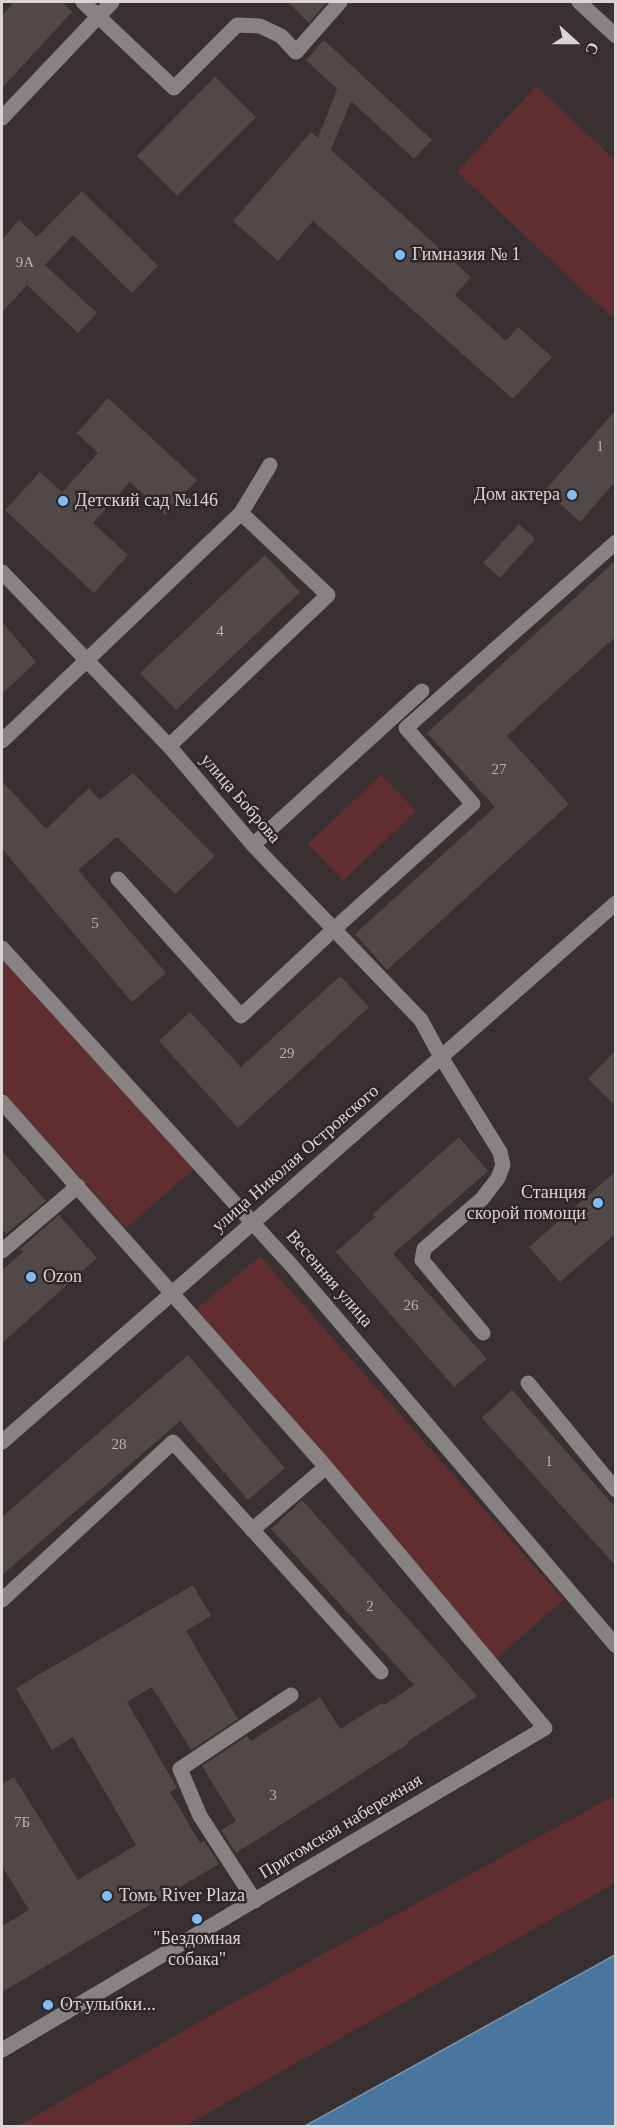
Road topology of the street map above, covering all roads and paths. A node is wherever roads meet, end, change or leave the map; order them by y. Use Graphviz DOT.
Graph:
graph roads {
  1 [pos="83,2"];
  2 [pos="111,2"];
  3 [pos="340,2"];
  4 [pos="579,2"];
  5 [pos="98,16"];
  6 [pos="615,36"];
  7 [pos="2,118"];
  8 [pos="270,465"];
  9 [pos="241,513"];
  10 [pos="615,542"];
  11 [pos="2,572"];
  12 [pos="88,661"];
  13 [pos="422,691"];
  14 [pos="2,741"];
  15 [pos="169,746"];
  16 [pos="253,845"];
  17 [pos="118,879"];
  18 [pos="615,903"];
  19 [pos="333,930"];
  20 [pos="2,948"];
  21 [pos="441,1057"];
  22 [pos="2,1102"];
  23 [pos="78,1186"];
  24 [pos="254,1223"];
  25 [pos="2,1251"];
  26 [pos="172,1293"];
  27 [pos="483,1333"];
  28 [pos="528,1383"];
  29 [pos="2,1442"];
  30 [pos="326,1467"];
  31 [pos="615,1490"];
  32 [pos="252,1530"];
  33 [pos="2,1599"];
  34 [pos="615,1646"];
  35 [pos="381,1672"];
  36 [pos="291,1695"];
  37 [pos="255,1901"];
  38 [pos="2,2050"];
  1 -- 5 [label="street"];
  2 -- 5 [label="street"];
  3 -- 5 [label="street"];
  4 -- 6 [label="street"];
  5 -- 7 [label="street"];
  8 -- 9 [label="street"];
  9 -- 12 [label="street"];
  9 -- 15 [label="street"];
  10 -- 19 [label="street"];
  11 -- 12 [label="street, улица Боброва"];
  12 -- 14 [label="street"];
  12 -- 15 [label="street, улица Боброва"];
  13 -- 16 [label="street"];
  15 -- 16 [label="street, улица Боброва"];
  16 -- 19 [label="street, улица Боброва"];
  17 -- 19 [label="street"];
  18 -- 21 [label="street, улица Николая Островского"];
  19 -- 21 [label="street, улица Боброва"];
  20 -- 24 [label="street, Весенняя улица"];
  21 -- 24 [label="street, улица Николая Островского"];
  21 -- 27 [label="street, улица Боброва"];
  22 -- 23 [label="street"];
  23 -- 25 [label="street"];
  23 -- 26 [label="street"];
  24 -- 26 [label="street, улица Николая Островского"];
  24 -- 34 [label="street, Весенняя улица"];
  26 -- 29 [label="street, улица Николая Островского"];
  26 -- 30 [label="street"];
  28 -- 31 [label="street"];
  30 -- 32 [label="street"];
  30 -- 37 [label="street, Притомская набережная"];
  32 -- 33 [label="street"];
  32 -- 35 [label="street"];
  36 -- 37 [label="street"];
  37 -- 38 [label="street, Притомская набережная"];
}
